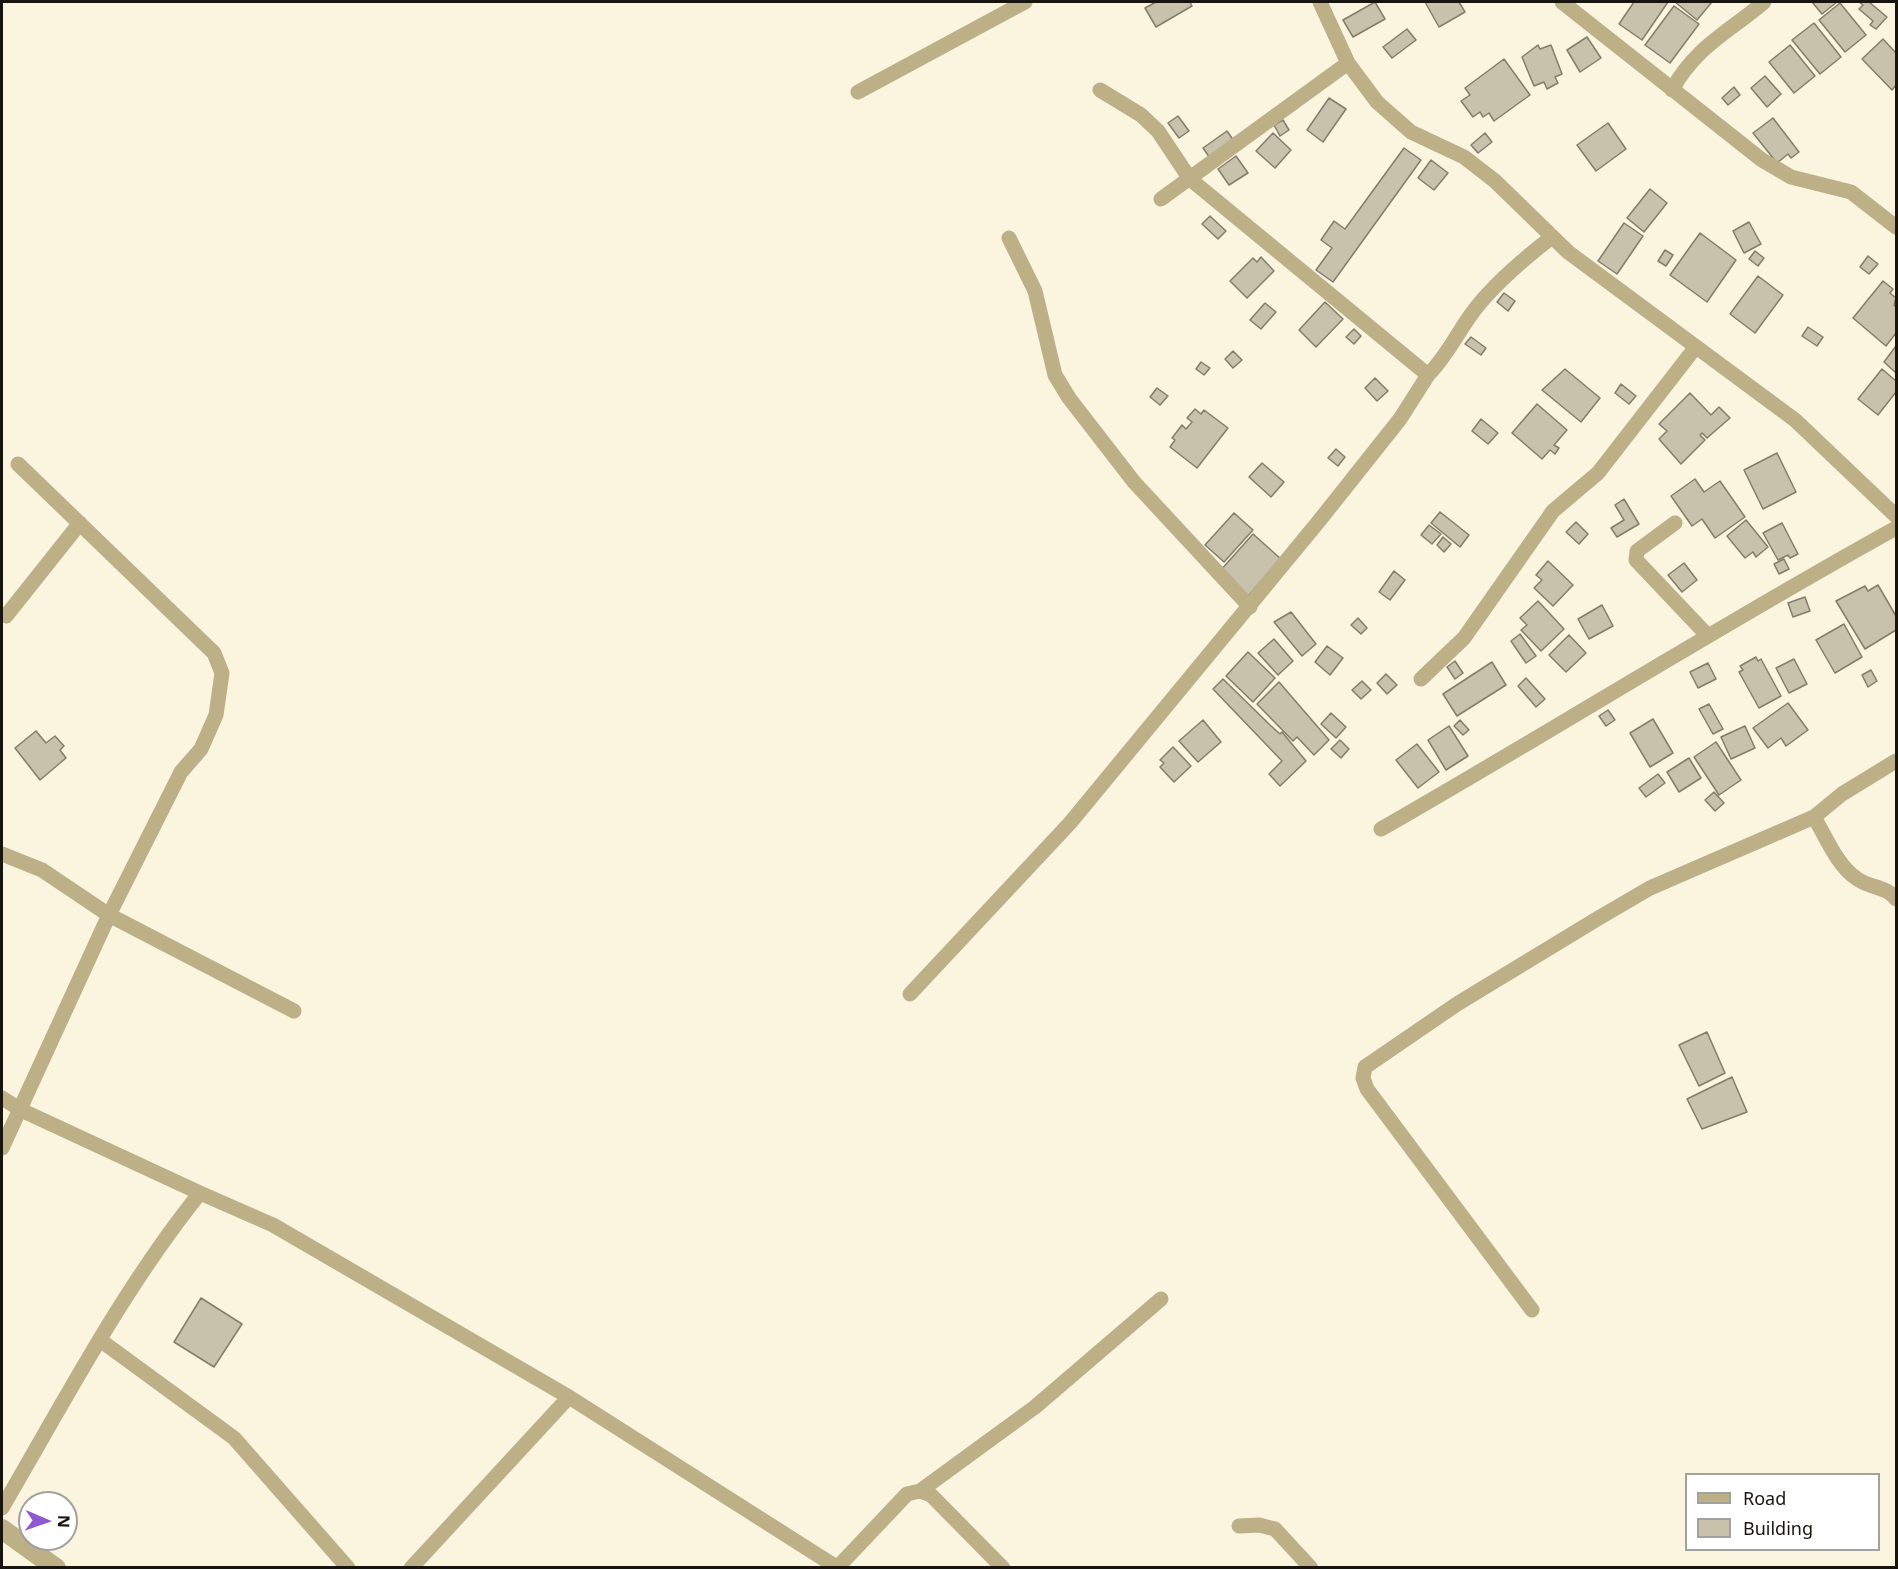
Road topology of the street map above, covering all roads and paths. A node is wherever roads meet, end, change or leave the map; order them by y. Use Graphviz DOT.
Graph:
graph roads {
  1 [pos="1025,2"];
  2 [pos="1320,2"];
  3 [pos="1562,2"];
  4 [pos="1764,2"];
  5 [pos="1348,63"];
  6 [pos="1100,90"];
  7 [pos="1672,90"];
  8 [pos="858,92"];
  9 [pos="1190,179"];
  10 [pos="1161,199"];
  11 [pos="1896,227"];
  12 [pos="1009,237"];
  13 [pos="1552,237"];
  14 [pos="1695,348"];
  15 [pos="1428,375"];
  16 [pos="18,464"];
  17 [pos="1896,516"];
  18 [pos="80,523"];
  19 [pos="1675,523"];
  20 [pos="1896,528"];
  21 [pos="1250,607"];
  22 [pos="6,616"];
  23 [pos="1708,636"];
  24 [pos="1421,679"];
  25 [pos="1896,761"];
  26 [pos="1814,817"];
  27 [pos="1381,830"];
  28 [pos="2,854"];
  29 [pos="1896,899"];
  30 [pos="109,915"];
  31 [pos="910,994"];
  32 [pos="294,1011"];
  33 [pos="2,1098"];
  34 [pos="21,1110"];
  35 [pos="2,1148"];
  36 [pos="200,1193"];
  37 [pos="1161,1299"];
  38 [pos="1532,1310"];
  39 [pos="100,1340"];
  40 [pos="569,1396"];
  41 [pos="920,1491"];
  42 [pos="2,1508"];
  43 [pos="1239,1526"];
  44 [pos="2,1529"];
  45 [pos="837,1567"];
  46 [pos="56,1568"];
  47 [pos="348,1568"];
  48 [pos="411,1568"];
  49 [pos="1003,1568"];
  50 [pos="1311,1568"];
  1 -- 8 [label="street"];
  2 -- 5 [label="street"];
  3 -- 7 [label="street"];
  4 -- 7 [label="street"];
  5 -- 9 [label="street"];
  5 -- 13 [label="street"];
  6 -- 9 [label="street"];
  7 -- 11 [label="street"];
  9 -- 10 [label="street"];
  9 -- 15 [label="street"];
  12 -- 21 [label="street"];
  13 -- 14 [label="street"];
  13 -- 15 [label="street"];
  14 -- 17 [label="street"];
  14 -- 24 [label="street"];
  15 -- 21 [label="street"];
  16 -- 18 [label="street"];
  18 -- 22 [label="street"];
  18 -- 30 [label="street"];
  19 -- 23 [label="street"];
  20 -- 23 [label="street"];
  21 -- 31 [label="street"];
  23 -- 27 [label="street"];
  25 -- 26 [label="street"];
  26 -- 29 [label="street"];
  26 -- 38 [label="street"];
  28 -- 30 [label="street"];
  30 -- 32 [label="street"];
  30 -- 34 [label="street"];
  33 -- 34 [label="street"];
  34 -- 35 [label="street"];
  34 -- 36 [label="street"];
  36 -- 39 [label="street"];
  36 -- 40 [label="street"];
  37 -- 41 [label="street"];
  39 -- 42 [label="street"];
  39 -- 47 [label="street"];
  40 -- 45 [label="street"];
  40 -- 48 [label="street"];
  41 -- 45 [label="street"];
  41 -- 49 [label="street"];
  43 -- 50 [label="street"];
  44 -- 46 [label="street"];
}
